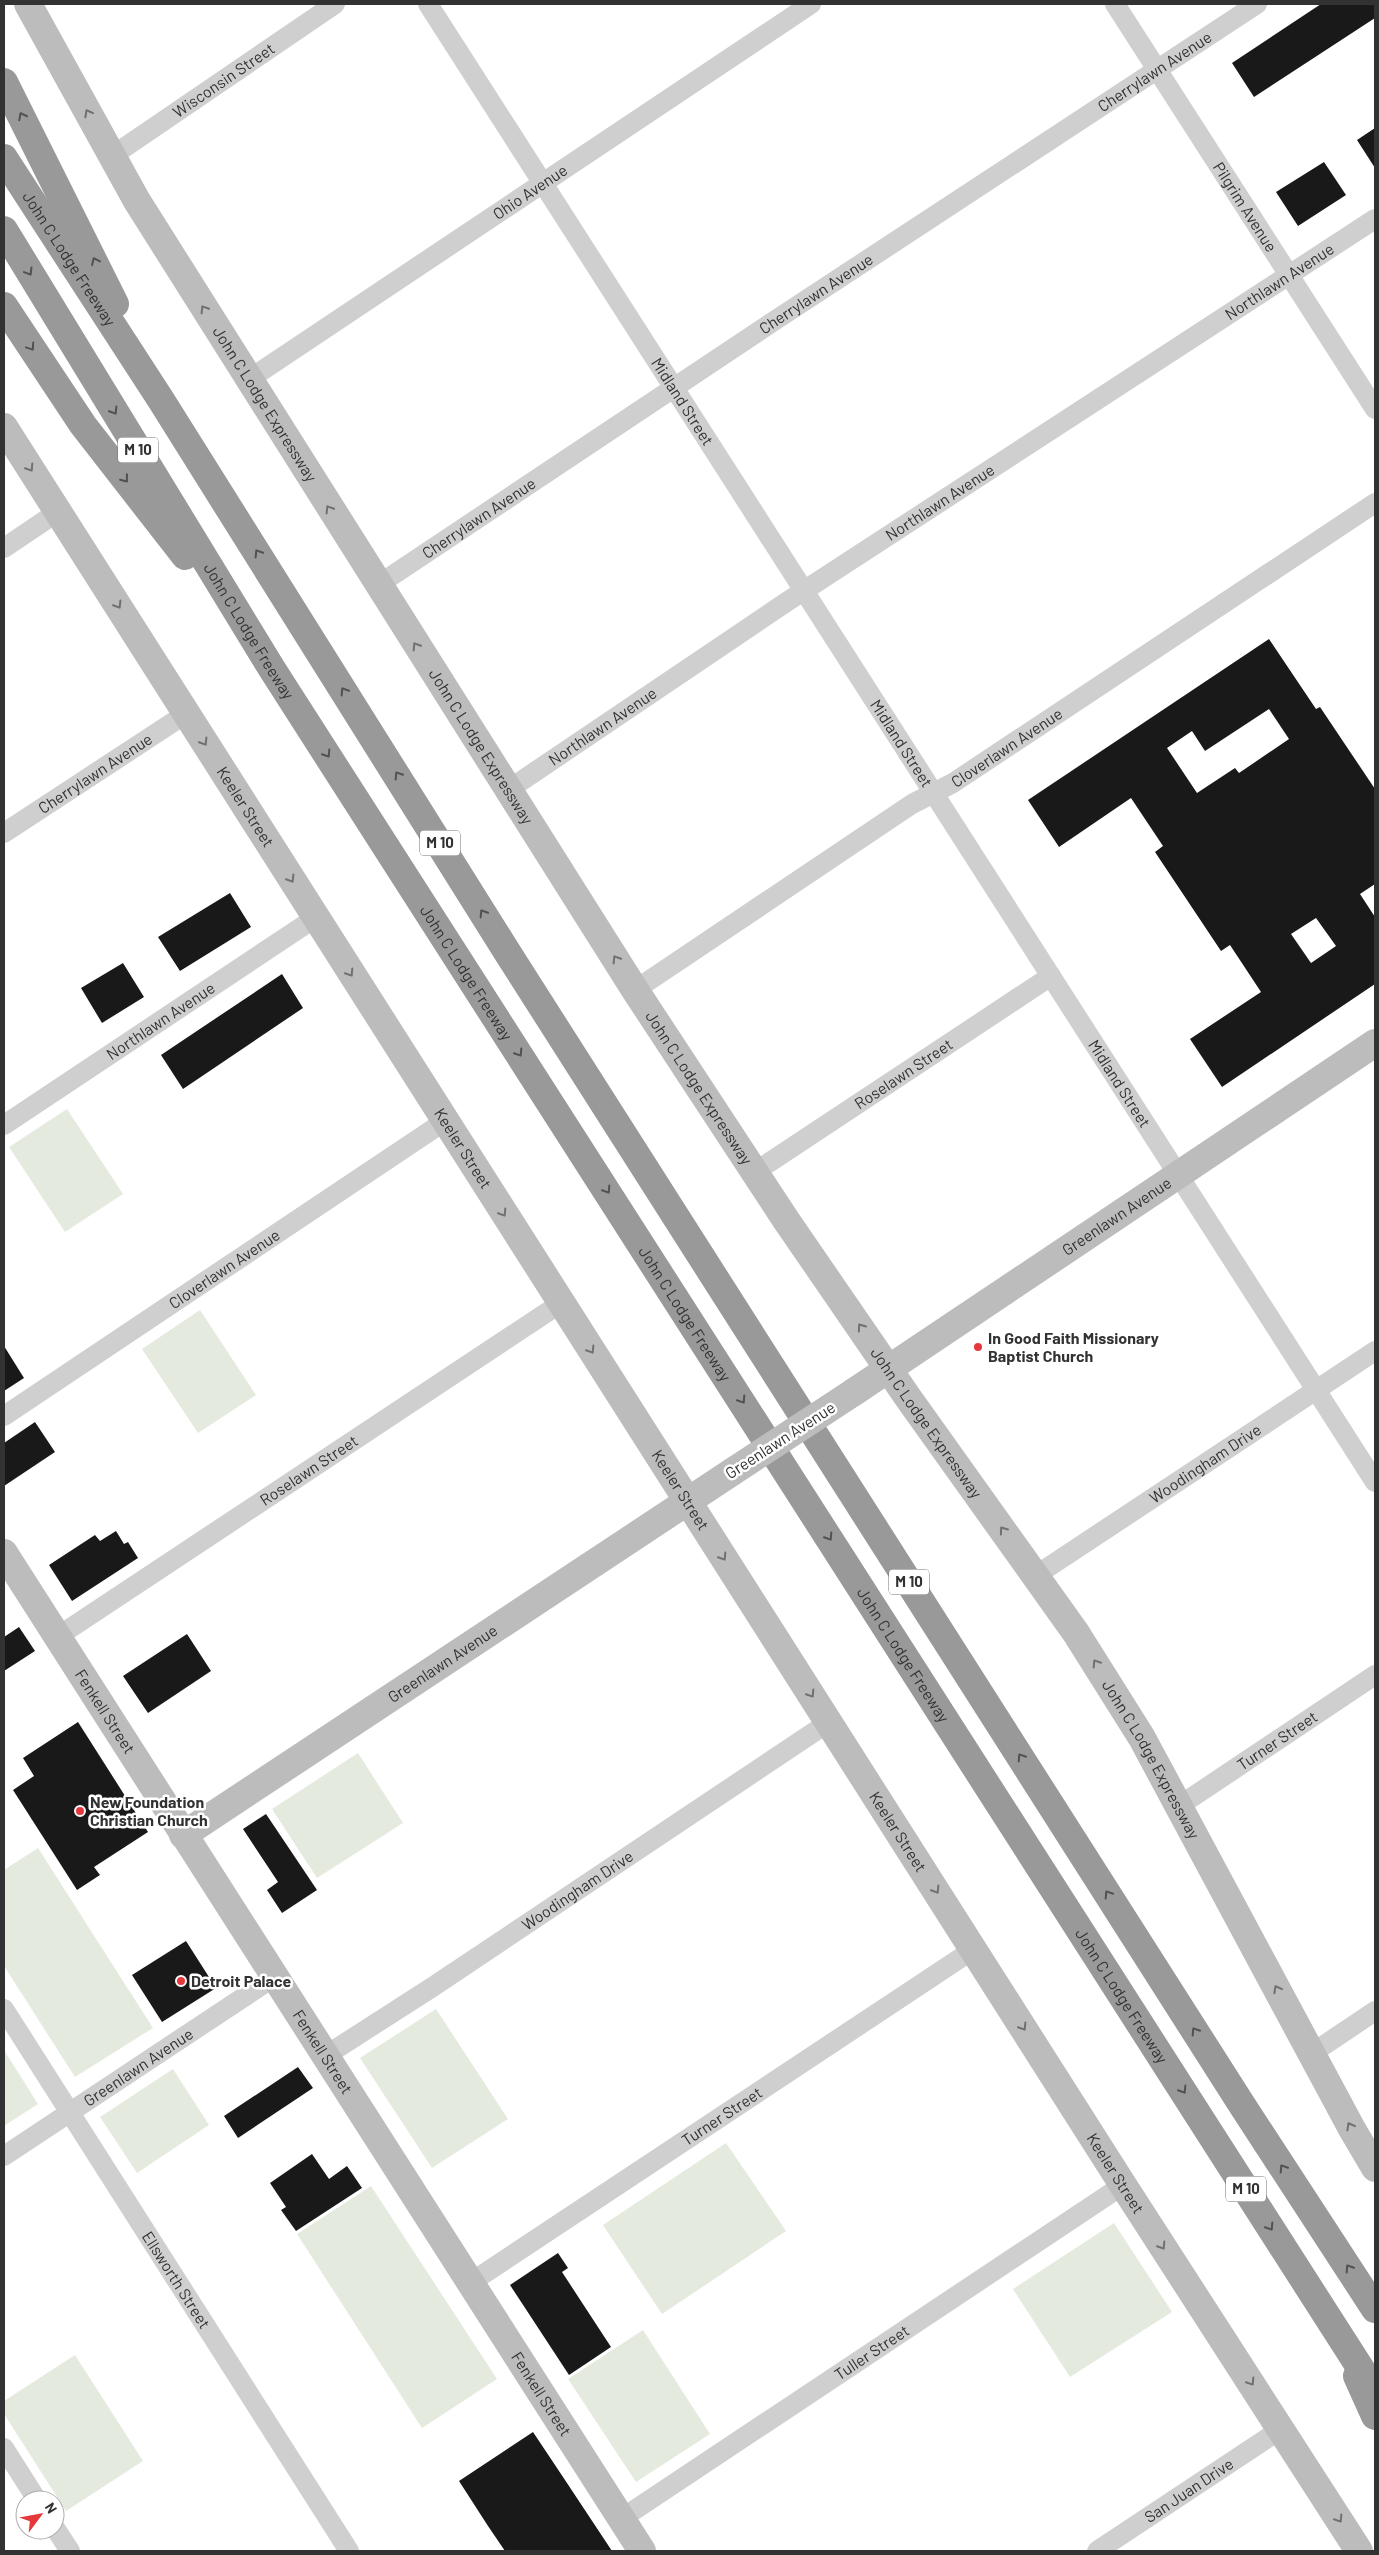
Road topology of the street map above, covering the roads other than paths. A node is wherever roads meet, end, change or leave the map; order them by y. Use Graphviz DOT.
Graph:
graph roads {
  1 [pos="28,4"];
  2 [pos="335,4"];
  3 [pos="428,4"];
  4 [pos="811,4"];
  5 [pos="1115,4"];
  6 [pos="1257,4"];
  7 [pos="1157,70"];
  8 [pos="4,82"];
  9 [pos="112,156"];
  10 [pos="4,158"];
  11 [pos="543,183"];
  12 [pos="1375,219"];
  13 [pos="4,230"];
  14 [pos="1290,275"];
  15 [pos="4,306"];
  16 [pos="248,380"];
  17 [pos="676,387"];
  18 [pos="161,400"];
  19 [pos="1375,409"];
  20 [pos="4,427"];
  21 [pos="1375,502"];
  22 [pos="58,511"];
  23 [pos="4,548"];
  24 [pos="378,585"];
  25 [pos="804,591"];
  26 [pos="272,669"];
  27 [pos="187,714"];
  28 [pos="508,790"];
  29 [pos="934,793"];
  30 [pos="4,833"];
  31 [pos="315,918"];
  32 [pos="1051,976"];
  33 [pos="635,990"];
  34 [pos="1375,1043"];
  35 [pos="445,1121"];
  36 [pos="4,1125"];
  37 [pos="755,1172"];
  38 [pos="1178,1176"];
  39 [pos="561,1303"];
  40 [pos="1375,1351"];
  41 [pos="889,1368"];
  42 [pos="1315,1389"];
  43 [pos="4,1416"];
  44 [pos="1375,1482"];
  45 [pos="687,1501"];
  46 [pos="4,1553"];
  47 [pos="1035,1576"];
  48 [pos="57,1637"];
  49 [pos="1375,1675"];
  50 [pos="829,1722"];
  51 [pos="1179,1806"];
  52 [pos="183,1835"];
  53 [pos="974,1949"];
  54 [pos="274,1977"];
  55 [pos="4,2009"];
  56 [pos="1375,2011"];
  57 [pos="1311,2054"];
  58 [pos="325,2056"];
  59 [pos="70,2112"];
  60 [pos="4,2156"];
  61 [pos="1375,2168"];
  62 [pos="1123,2185"];
  63 [pos="470,2283"];
  64 [pos="1375,2309"];
  65 [pos="1336,2329"];
  66 [pos="1375,2391"];
  67 [pos="1375,2416"];
  68 [pos="1281,2429"];
  69 [pos="4,2448"];
  70 [pos="31,2490"];
  71 [pos="621,2519"];
  72 [pos="63,2540"];
  73 [pos="70,2551"];
  74 [pos="349,2551"];
  75 [pos="642,2551"];
  76 [pos="1097,2551"];
  77 [pos="1360,2551"];
  9 -- 1 [label="main road, John C Lodge Expressway, one-way"];
  2 -- 9 [label="street, Wisconsin Street"];
  3 -- 11 [label="street, Midland Street"];
  4 -- 11 [label="street, Ohio Avenue"];
  5 -- 7 [label="street, Pilgrim Avenue"];
  6 -- 7 [label="street, Cherrylawn Avenue"];
  7 -- 14 [label="street, Pilgrim Avenue"];
  7 -- 17 [label="street, Cherrylawn Avenue"];
  18 -- 8 [label="highway, one-way"];
  16 -- 9 [label="main road, John C Lodge Expressway, one-way"];
  10 -- 18 [label="highway, John C Lodge Freeway / M 10"];
  11 -- 16 [label="street, Ohio Avenue"];
  11 -- 17 [label="street, Midland Street"];
  12 -- 14 [label="street, Northlawn Avenue"];
  13 -- 26 [label="highway, John C Lodge Freeway / M 10, one-way"];
  14 -- 19 [label="street, Pilgrim Avenue"];
  14 -- 25 [label="street, Northlawn Avenue"];
  15 -- 26 [label="highway, one-way"];
  24 -- 16 [label="main road, John C Lodge Expressway, one-way"];
  17 -- 24 [label="street, Cherrylawn Avenue"];
  17 -- 25 [label="street, Midland Street"];
  64 -- 18 [label="highway, John C Lodge Freeway / M 10, one-way"];
  20 -- 22 [label="main road, Keeler Street, one-way"];
  21 -- 29 [label="street, Cloverlawn Avenue"];
  22 -- 23 [label="street"];
  22 -- 27 [label="main road, Keeler Street, one-way"];
  28 -- 24 [label="main road, John C Lodge Expressway, one-way"];
  25 -- 28 [label="street, Northlawn Avenue"];
  25 -- 29 [label="street, Midland Street"];
  26 -- 65 [label="highway, John C Lodge Freeway / M 10, one-way"];
  27 -- 30 [label="street, Cherrylawn Avenue"];
  27 -- 31 [label="main road, Keeler Street, one-way"];
  33 -- 28 [label="main road, John C Lodge Expressway, one-way"];
  29 -- 32 [label="street, Midland Street"];
  29 -- 33 [label="street, Cloverlawn Avenue"];
  31 -- 35 [label="main road, Keeler Street, one-way"];
  31 -- 36 [label="street, Northlawn Avenue"];
  32 -- 37 [label="street, Roselawn Street"];
  32 -- 38 [label="street, Midland Street"];
  33 -- 37 [label="main road, John C Lodge Expressway"];
  34 -- 38 [label="main road, Greenlawn Avenue"];
  35 -- 39 [label="main road, Keeler Street, one-way"];
  35 -- 43 [label="street, Cloverlawn Avenue"];
  41 -- 37 [label="main road, John C Lodge Expressway, one-way"];
  38 -- 41 [label="main road, Greenlawn Avenue"];
  38 -- 42 [label="street, Midland Street"];
  39 -- 45 [label="main road, Keeler Street, one-way"];
  39 -- 48 [label="street, Roselawn Street"];
  40 -- 42 [label="street, Woodingham Drive"];
  41 -- 45 [label="main road, Greenlawn Avenue, bridge"];
  47 -- 41 [label="main road, John C Lodge Expressway, one-way"];
  42 -- 44 [label="street, Midland Street"];
  42 -- 47 [label="street, Woodingham Drive"];
  45 -- 50 [label="main road, Keeler Street, one-way"];
  45 -- 52 [label="main road, Greenlawn Avenue"];
  46 -- 48 [label="main road, Fenkell Street"];
  51 -- 47 [label="main road, John C Lodge Expressway, one-way"];
  48 -- 52 [label="main road, Fenkell Street"];
  49 -- 51 [label="street, Turner Street"];
  50 -- 53 [label="main road, Keeler Street, one-way"];
  50 -- 58 [label="street, Woodingham Drive"];
  57 -- 51 [label="main road, John C Lodge Expressway, one-way"];
  52 -- 54 [label="main road, Fenkell Street"];
  53 -- 62 [label="main road, Keeler Street, one-way"];
  53 -- 63 [label="street, Turner Street"];
  54 -- 58 [label="main road, Fenkell Street"];
  54 -- 59 [label="street, Greenlawn Avenue"];
  55 -- 59 [label="street, Ellsworth Street"];
  56 -- 57 [label="street"];
  61 -- 57 [label="main road, John C Lodge Expressway, one-way"];
  58 -- 63 [label="main road, Fenkell Street"];
  59 -- 60 [label="street, Greenlawn Avenue"];
  59 -- 74 [label="street, Ellsworth Street"];
  62 -- 68 [label="main road, Keeler Street, one-way"];
  62 -- 71 [label="street, Tuller Street"];
  63 -- 71 [label="main road, Fenkell Street"];
  65 -- 66 [label="highway, John C Lodge Freeway / M 10"];
  65 -- 67 [label="highway"];
  68 -- 76 [label="street, San Juan Drive"];
  68 -- 77 [label="main road, Keeler Street, one-way"];
  69 -- 70 [label="street"];
  71 -- 75 [label="main road, Fenkell Street"];
  72 -- 73 [label="street"];
}
